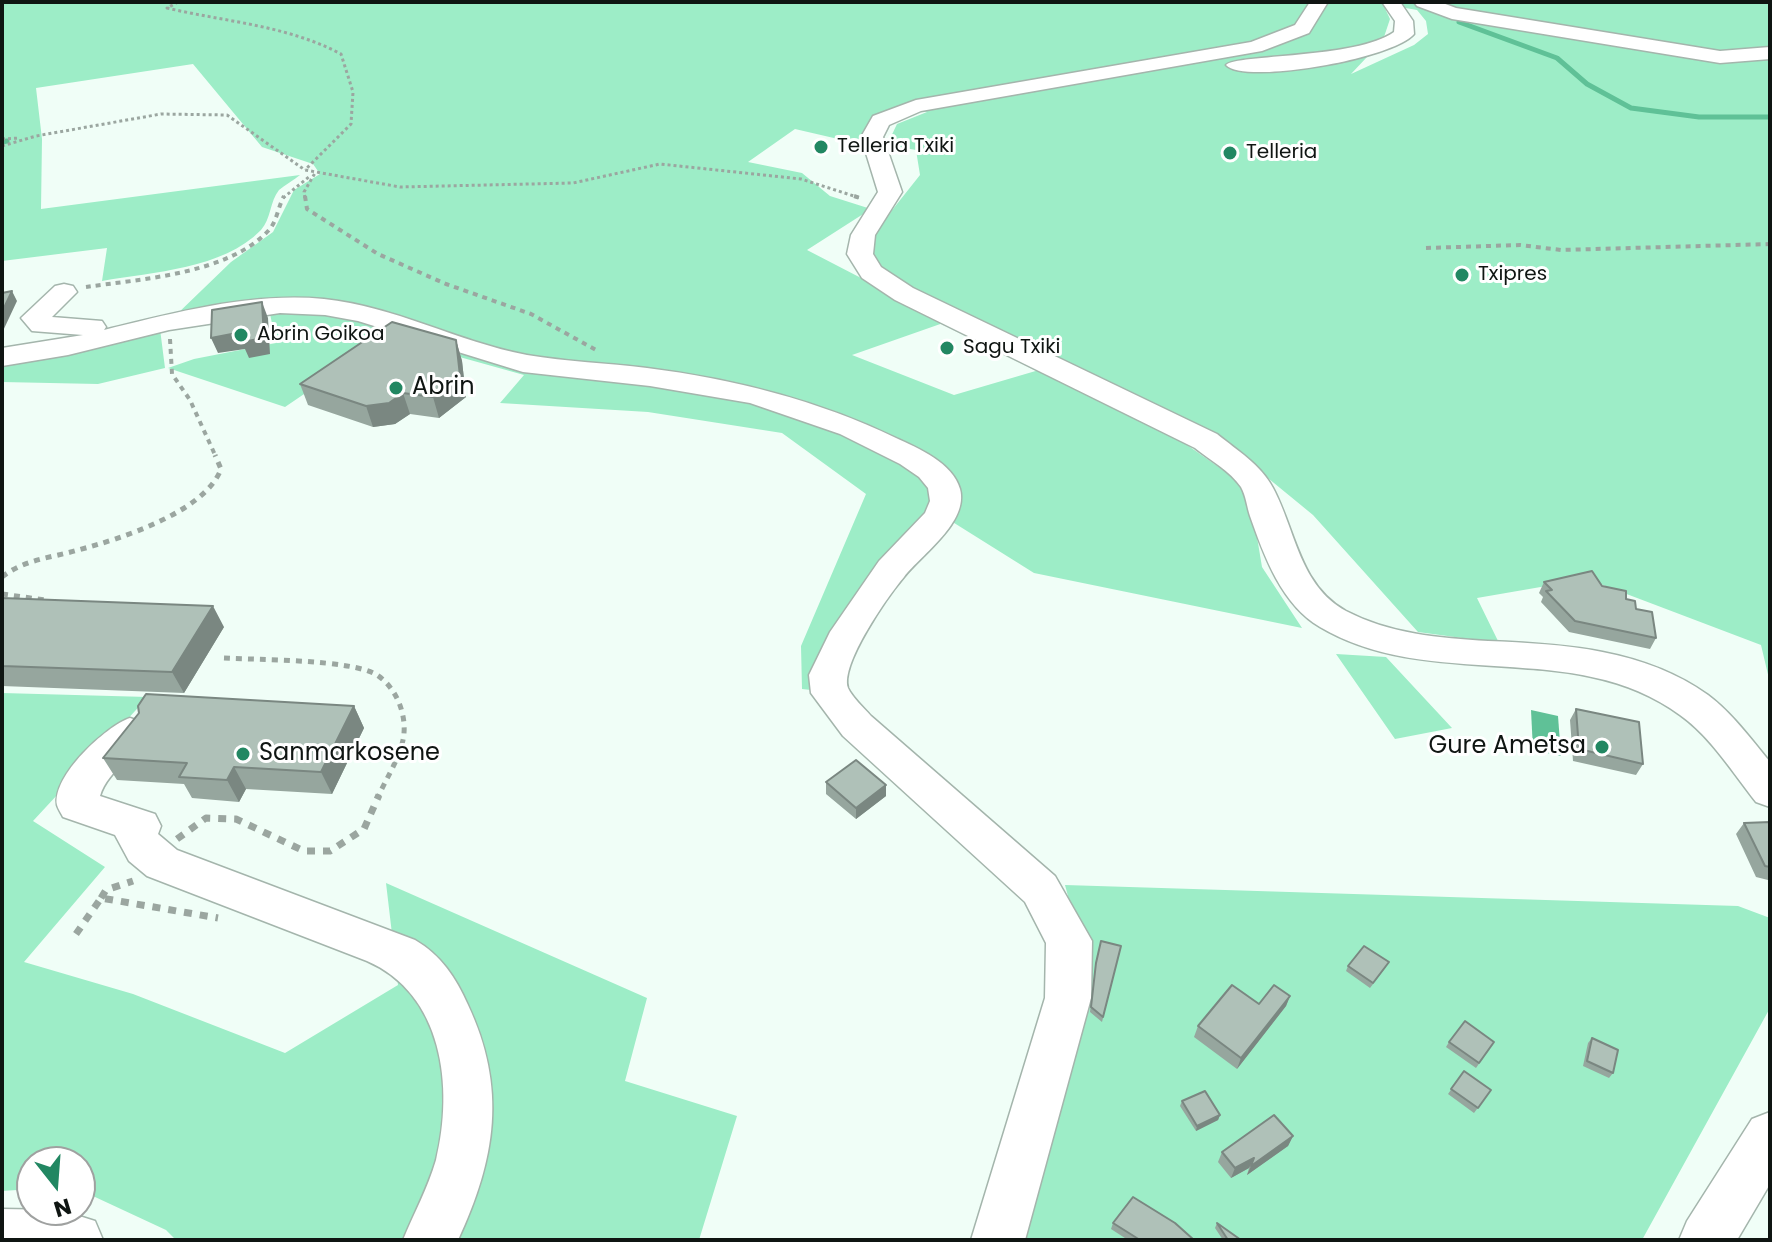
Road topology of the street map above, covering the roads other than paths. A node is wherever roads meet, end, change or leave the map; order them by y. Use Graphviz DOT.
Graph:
graph roads {
  1 [pos="1319,2"];
  2 [pos="1391,2"];
  3 [pos="1423,2"];
  4 [pos="1770,53"];
  5 [pos="1169,60"];
  6 [pos="64,292"];
  7 [pos="162,323"];
  8 [pos="2,357"];
  9 [pos="130,733"];
  10 [pos="1770,791"];
  11 [pos="1770,1137"];
  12 [pos="2,1236"];
  13 [pos="76,1240"];
  14 [pos="430,1240"];
  15 [pos="998,1240"];
  16 [pos="1706,1240"];
  1 -- 5 [label="street"];
  2 -- 5 [label="street"];
  3 -- 4 [label="street"];
  5 -- 10 [label="street"];
  6 -- 7 [label="street"];
  7 -- 8 [label="street"];
  7 -- 15 [label="street"];
  9 -- 14 [label="street"];
  11 -- 16 [label="street"];
  12 -- 13 [label="street"];
}
